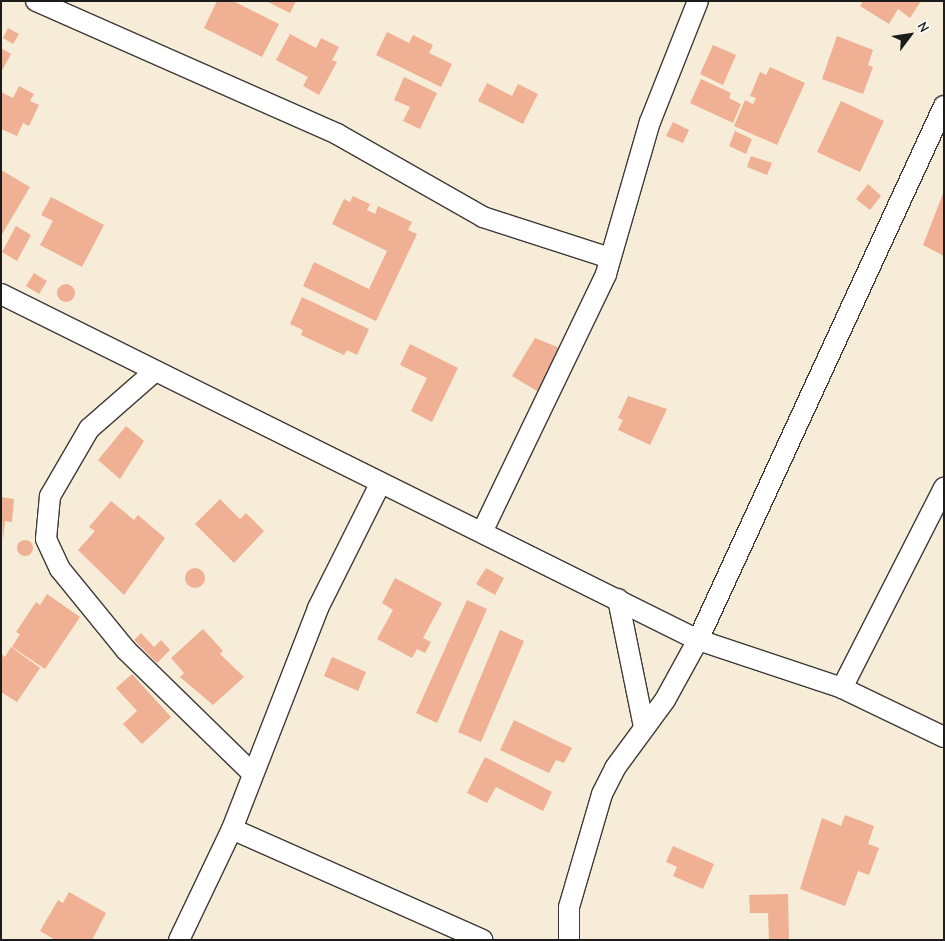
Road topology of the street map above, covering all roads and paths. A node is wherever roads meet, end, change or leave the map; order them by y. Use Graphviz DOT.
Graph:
graph roads {
  1 [pos="36,1"];
  2 [pos="698,1"];
  3 [pos="944,106"];
  4 [pos="610,258"];
  5 [pos="1,294"];
  6 [pos="154,372"];
  7 [pos="380,484"];
  8 [pos="944,488"];
  9 [pos="483,530"];
  10 [pos="618,599"];
  11 [pos="698,640"];
  12 [pos="842,688"];
  13 [pos="644,727"];
  14 [pos="944,738"];
  15 [pos="252,773"];
  16 [pos="232,829"];
  17 [pos="179,940"];
  18 [pos="482,940"];
  19 [pos="569,940"];
  1 -- 4 [label="street"];
  2 -- 4 [label="street"];
  3 -- 11 [label="street"];
  4 -- 9 [label="street"];
  5 -- 6 [label="street"];
  6 -- 7 [label="street"];
  6 -- 15 [label="street"];
  7 -- 9 [label="street"];
  7 -- 15 [label="street"];
  8 -- 12 [label="street"];
  9 -- 10 [label="street"];
  10 -- 11 [label="street"];
  10 -- 13 [label="street"];
  11 -- 12 [label="street"];
  11 -- 13 [label="street"];
  12 -- 14 [label="street"];
  13 -- 19 [label="street"];
  15 -- 16 [label="street"];
  16 -- 17 [label="street"];
  16 -- 18 [label="street"];
}
